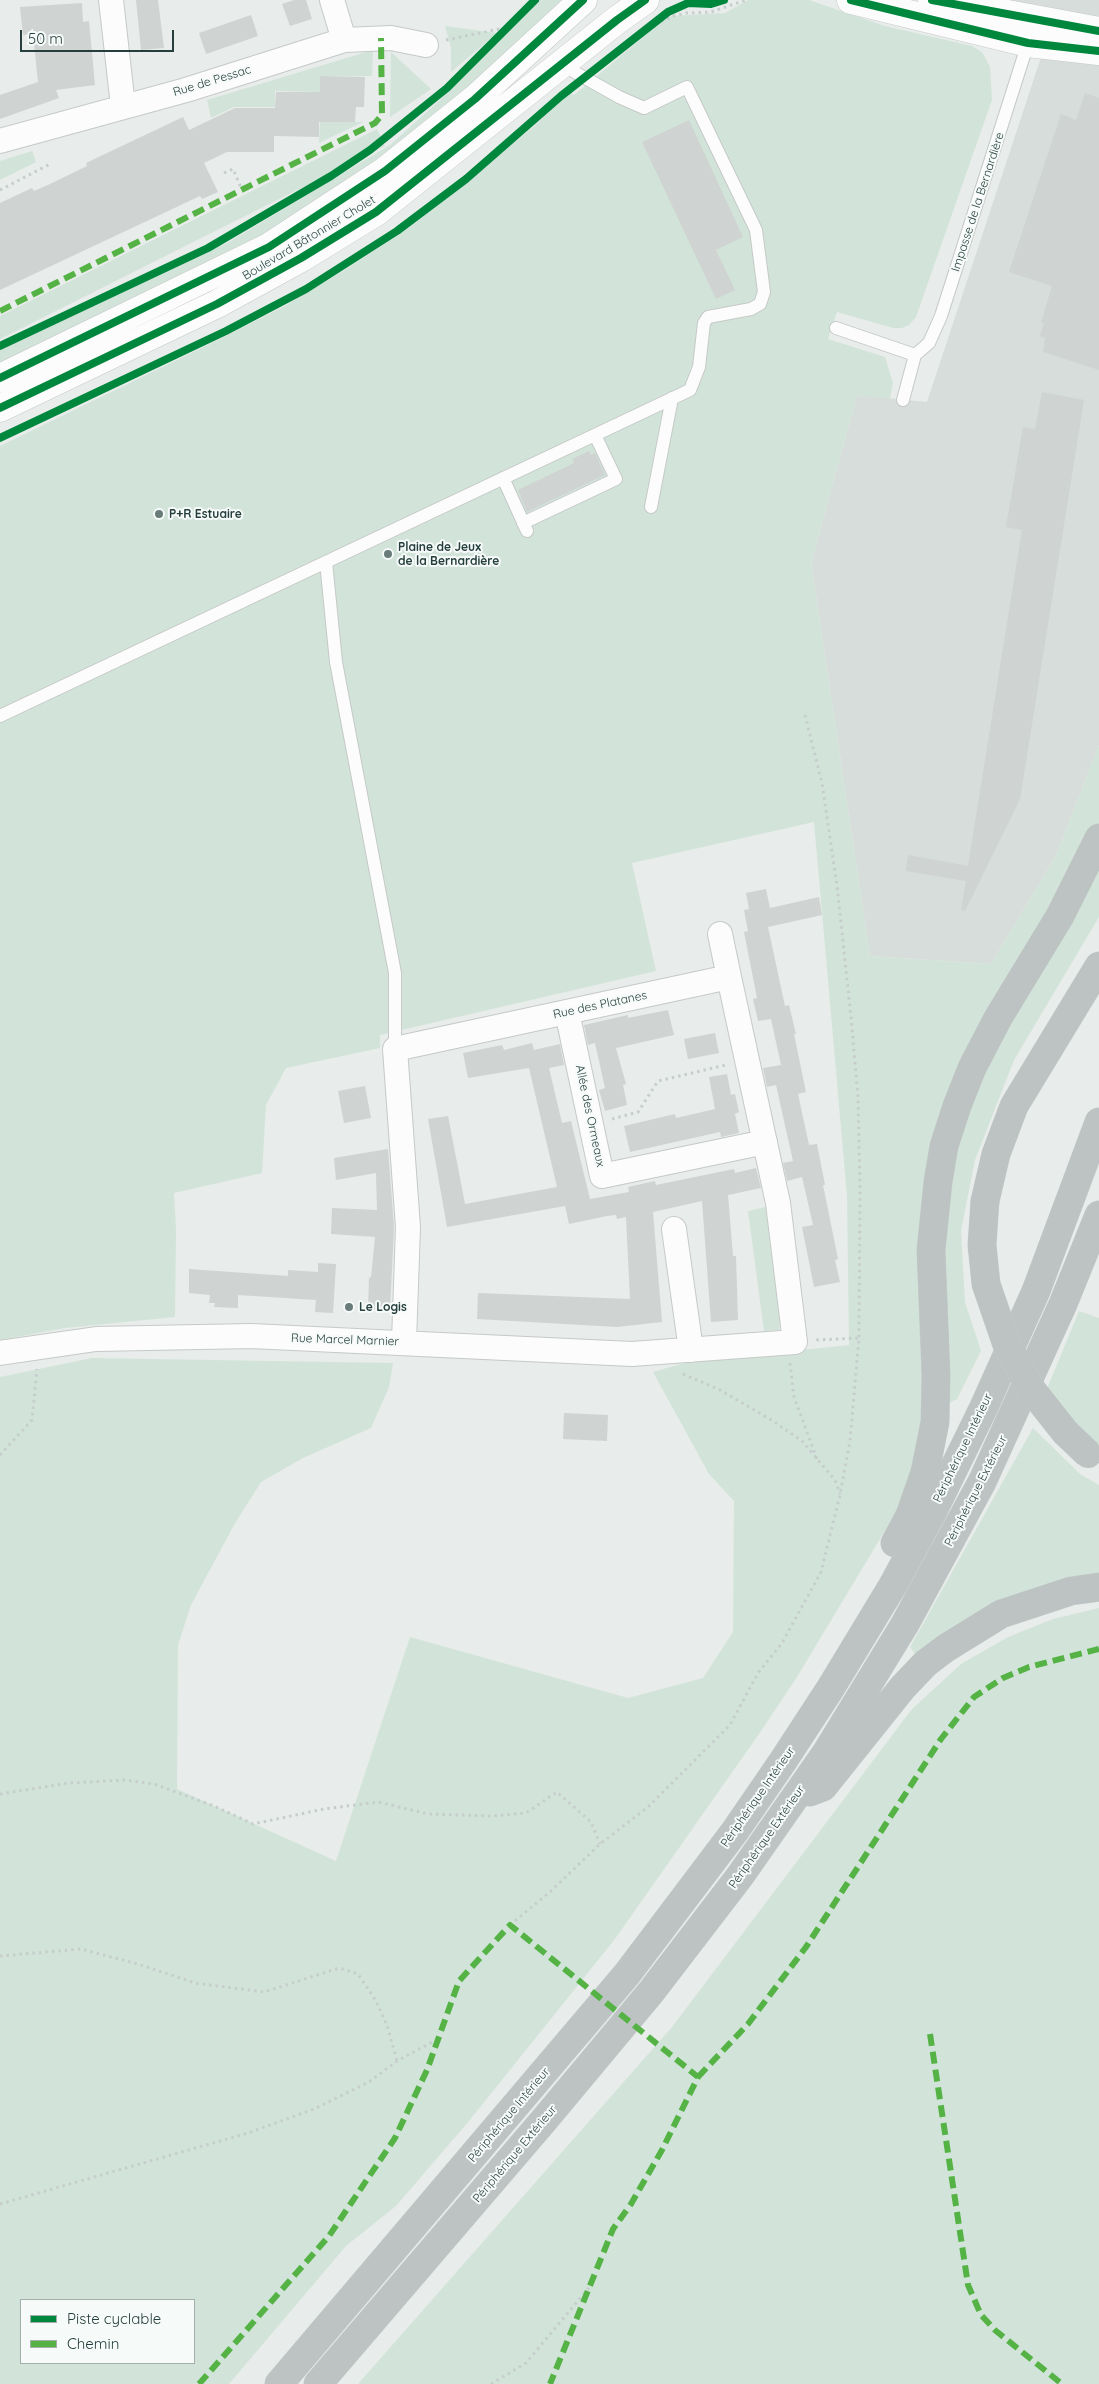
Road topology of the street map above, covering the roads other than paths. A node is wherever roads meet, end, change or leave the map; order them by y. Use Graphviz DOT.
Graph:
graph roads {
  1 [pos="112,0"];
  2 [pos="332,0"];
  3 [pos="583,0"];
  4 [pos="645,0"];
  5 [pos="851,0"];
  6 [pos="932,0"];
  7 [pos="1058,25"];
  8 [pos="1099,32"];
  9 [pos="344,40"];
  10 [pos="1028,43"];
  11 [pos="426,44"];
  12 [pos="1099,52"];
  13 [pos="562,64"];
  14 [pos="123,106"];
  15 [pos="0,141"];
  16 [pos="836,328"];
  17 [pos="915,355"];
  18 [pos="0,378"];
  19 [pos="672,398"];
  20 [pos="903,400"];
  21 [pos="0,408"];
  22 [pos="595,435"];
  23 [pos="503,478"];
  24 [pos="651,507"];
  25 [pos="326,562"];
  26 [pos="0,716"];
  27 [pos="1099,838"];
  28 [pos="720,934"];
  29 [pos="1099,966"];
  30 [pos="729,977"];
  31 [pos="567,1012"];
  32 [pos="396,1049"];
  33 [pos="1099,1122"];
  34 [pos="765,1142"];
  35 [pos="1099,1215"];
  36 [pos="674,1229"];
  37 [pos="404,1342"];
  38 [pos="691,1350"];
  39 [pos="0,1353"];
  40 [pos="1093,1458"];
  41 [pos="1099,1587"];
  42 [pos="784,1761"];
  43 [pos="795,1799"];
  44 [pos="279,2384"];
  45 [pos="318,2384"];
  1 -- 14 [label="street"];
  2 -- 9 [label="street"];
  3 -- 18 [label="street, Boulevard Bâtonnier Cholet"];
  4 -- 13 [label="street, Boulevard Bâtonnier Cholet"];
  5 -- 10 [label="street"];
  6 -- 7 [label="street"];
  7 -- 8 [label="street"];
  7 -- 10 [label="street"];
  9 -- 11 [label="street, Rue de Pessac"];
  9 -- 14 [label="street, Rue de Pessac"];
  10 -- 12 [label="street"];
  10 -- 17 [label="lane, Impasse de la Bernardière"];
  13 -- 19 [label="lane"];
  13 -- 21 [label="street, Boulevard Bâtonnier Cholet"];
  14 -- 15 [label="street, Rue de Pessac"];
  16 -- 17 [label="lane"];
  17 -- 20 [label="lane, Impasse de la Bernardière"];
  19 -- 22 [label="lane"];
  19 -- 24 [label="lane"];
  22 -- 23 [label="lane"];
  22 -- 23 [label="lane"];
  23 -- 25 [label="lane"];
  25 -- 26 [label="lane"];
  25 -- 32 [label="lane"];
  27 -- 42 [label="highway"];
  28 -- 30 [label="street"];
  29 -- 40 [label="highway, bridge"];
  30 -- 31 [label="street, Rue des Platanes"];
  30 -- 34 [label="street"];
  31 -- 32 [label="street, Rue des Platanes"];
  31 -- 34 [label="street, Allée des Ormeaux"];
  32 -- 37 [label="street"];
  33 -- 42 [label="highway, Périphérique Intérieur"];
  34 -- 38 [label="street, Rue Marcel Marnier"];
  35 -- 43 [label="highway, Périphérique Extérieur"];
  36 -- 38 [label="street"];
  37 -- 38 [label="street, Rue Marcel Marnier"];
  37 -- 39 [label="street, Rue Marcel Marnier"];
  41 -- 43 [label="highway"];
  42 -- 44 [label="highway, Périphérique Intérieur"];
  43 -- 45 [label="highway, Périphérique Extérieur"];
}
